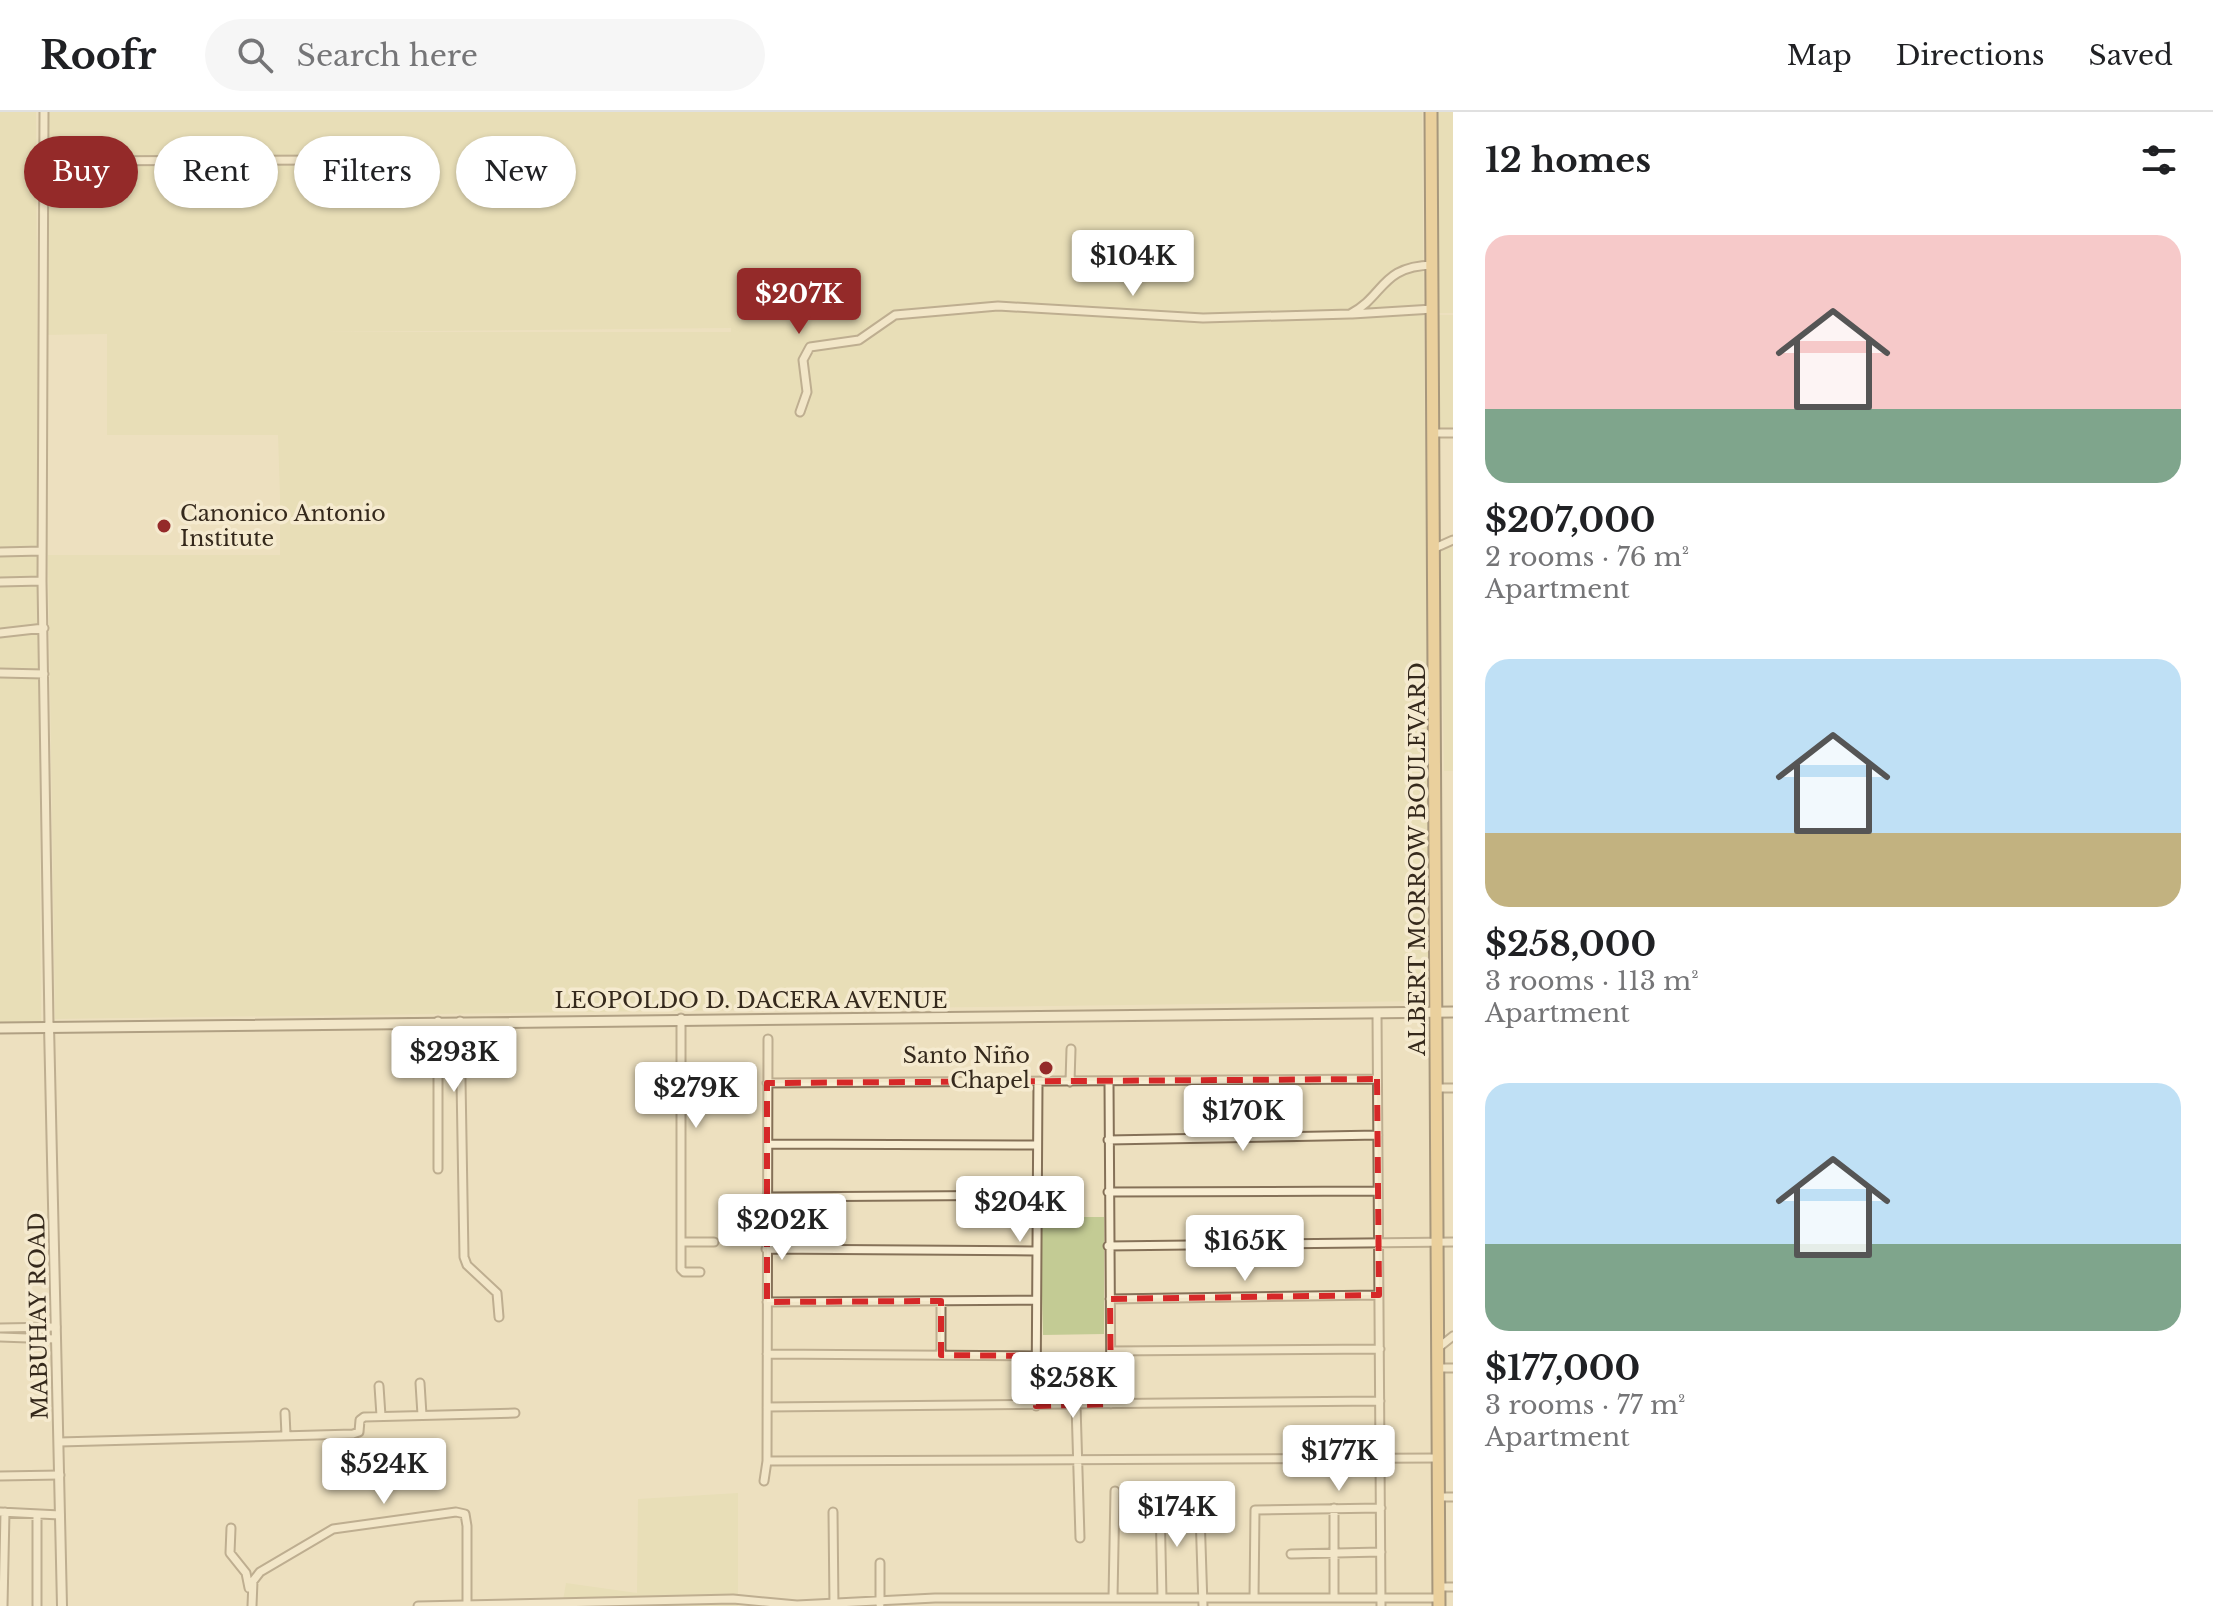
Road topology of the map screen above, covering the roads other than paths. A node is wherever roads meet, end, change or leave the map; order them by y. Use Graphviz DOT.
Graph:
graph roads {
  1 [pos="44,112"];
  2 [pos="1431,112"];
  3 [pos="44,136"];
  4 [pos="294,160"];
  5 [pos="138,161"];
  6 [pos="43,208"];
  7 [pos="1433,265"];
  8 [pos="1433,309"];
  9 [pos="1350,314"];
  10 [pos="800,412"];
  11 [pos="1434,433"];
  12 [pos="1453,433"];
  13 [pos="1453,540"];
  14 [pos="1435,548"];
  15 [pos="42,551"];
  16 [pos="0,552"];
  17 [pos="42,581"];
  18 [pos="0,582"];
  19 [pos="44,628"];
  20 [pos="0,633"];
  21 [pos="0,673"];
  22 [pos="44,674"];
  23 [pos="1438,1012"];
  24 [pos="1453,1012"];
  25 [pos="1377,1013"];
  26 [pos="681,1018"];
  27 [pos="438,1021"];
  28 [pos="460,1021"];
  29 [pos="49,1025"];
  30 [pos="0,1028"];
  31 [pos="768,1039"];
  32 [pos="1071,1049"];
  33 [pos="1377,1079"];
  34 [pos="1070,1082"];
  35 [pos="1109,1082"];
  36 [pos="767,1083"];
  37 [pos="1038,1083"];
  38 [pos="1438,1088"];
  39 [pos="1453,1088"];
  40 [pos="1378,1135"];
  41 [pos="1108,1140"];
  42 [pos="768,1144"];
  43 [pos="1036,1145"];
  44 [pos="438,1169"];
  45 [pos="1378,1191"];
  46 [pos="1108,1192"];
  47 [pos="1036,1195"];
  48 [pos="766,1197"];
  49 [pos="681,1242"];
  50 [pos="714,1242"];
  51 [pos="1438,1242"];
  52 [pos="1453,1242"];
  53 [pos="1379,1244"];
  54 [pos="1108,1246"];
  55 [pos="766,1249"];
  56 [pos="1035,1251"];
  57 [pos="700,1272"];
  58 [pos="1379,1295"];
  59 [pos="1110,1299"];
  60 [pos="1035,1300"];
  61 [pos="941,1301"];
  62 [pos="767,1302"];
  63 [pos="499,1317"];
  64 [pos="56,1327"];
  65 [pos="0,1328"];
  66 [pos="1453,1336"];
  67 [pos="0,1337"];
  68 [pos="56,1339"];
  69 [pos="1438,1348"];
  70 [pos="1380,1349"];
  71 [pos="1111,1351"];
  72 [pos="767,1354"];
  73 [pos="941,1355"];
  74 [pos="1035,1356"];
  75 [pos="1439,1368"];
  76 [pos="1453,1368"];
  77 [pos="420,1383"];
  78 [pos="379,1386"];
  79 [pos="1380,1401"];
  80 [pos="1111,1404"];
  81 [pos="1076,1405"];
  82 [pos="1036,1406"];
  83 [pos="767,1407"];
  84 [pos="285,1413"];
  85 [pos="515,1413"];
  86 [pos="422,1415"];
  87 [pos="381,1416"];
  88 [pos="286,1435"];
  89 [pos="59,1442"];
  90 [pos="1380,1458"];
  91 [pos="1439,1458"];
  92 [pos="767,1461"];
  93 [pos="1078,1461"];
  94 [pos="60,1475"];
  95 [pos="0,1476"];
  96 [pos="764,1481"];
  97 [pos="1115,1491"];
  98 [pos="1439,1497"];
  99 [pos="1453,1497"];
  100 [pos="1160,1501"];
  101 [pos="1334,1508"];
  102 [pos="1381,1508"];
  103 [pos="3,1512"];
  104 [pos="833,1512"];
  105 [pos="1200,1513"];
  106 [pos="37,1514"];
  107 [pos="60,1515"];
  108 [pos="231,1528"];
  109 [pos="1080,1538"];
  110 [pos="1381,1552"];
  111 [pos="1335,1553"];
  112 [pos="1291,1554"];
  113 [pos="880,1563"];
  114 [pos="1453,1587"];
  115 [pos="1439,1597"];
  116 [pos="1113,1598"];
  117 [pos="1254,1598"];
  118 [pos="1334,1598"];
  119 [pos="1167,1601"];
  120 [pos="935,1602"];
  121 [pos="977,1602"];
  122 [pos="1034,1602"];
  123 [pos="1071,1602"];
  124 [pos="1104,1602"];
  125 [pos="1124,1602"];
  126 [pos="1203,1602"];
  127 [pos="1234,1602"];
  128 [pos="1381,1602"];
  129 [pos="762,1604"];
  130 [pos="880,1604"];
  131 [pos="467,1605"];
  132 [pos="834,1605"];
  133 [pos="3,1606"];
  134 [pos="37,1606"];
  135 [pos="62,1606"];
  136 [pos="251,1606"];
  137 [pos="418,1606"];
  138 [pos="795,1606"];
  1 -- 3 [label="street"];
  2 -- 7 [label="highway, ALBERT MORROW BOULEVARD"];
  4 -- 5 [label="street"];
  6 -- 15 [label="street"];
  7 -- 8 [label="highway, ALBERT MORROW BOULEVARD"];
  7 -- 9 [label="street"];
  8 -- 9 [label="street"];
  8 -- 11 [label="highway, ALBERT MORROW BOULEVARD"];
  9 -- 10 [label="street"];
  11 -- 12 [label="street"];
  11 -- 14 [label="highway, ALBERT MORROW BOULEVARD"];
  13 -- 14 [label="street"];
  14 -- 23 [label="highway, ALBERT MORROW BOULEVARD"];
  15 -- 16 [label="street"];
  15 -- 17 [label="street"];
  17 -- 18 [label="street"];
  17 -- 19 [label="street"];
  19 -- 20 [label="street"];
  19 -- 22 [label="street"];
  21 -- 22 [label="street"];
  22 -- 29 [label="street"];
  23 -- 24 [label="main road, LEOPOLDO D. DACERA AVENUE"];
  23 -- 25 [label="main road, LEOPOLDO D. DACERA AVENUE"];
  23 -- 38 [label="highway, ALBERT MORROW BOULEVARD"];
  25 -- 26 [label="main road, LEOPOLDO D. DACERA AVENUE"];
  25 -- 33 [label="street"];
  26 -- 28 [label="main road, LEOPOLDO D. DACERA AVENUE"];
  26 -- 49 [label="street"];
  27 -- 28 [label="main road, LEOPOLDO D. DACERA AVENUE"];
  27 -- 29 [label="main road, LEOPOLDO D. DACERA AVENUE"];
  27 -- 44 [label="street"];
  28 -- 63 [label="street"];
  29 -- 30 [label="main road, LEOPOLDO D. DACERA AVENUE"];
  29 -- 64 [label="street, MABUHAY ROAD"];
  31 -- 36 [label="street"];
  32 -- 34 [label="street"];
  33 -- 35 [label="street"];
  33 -- 40 [label="street"];
  34 -- 35 [label="street"];
  34 -- 37 [label="street"];
  35 -- 41 [label="street"];
  36 -- 37 [label="street"];
  36 -- 42 [label="street"];
  37 -- 43 [label="street"];
  38 -- 39 [label="street"];
  38 -- 51 [label="highway, ALBERT MORROW BOULEVARD"];
  40 -- 41 [label="street"];
  40 -- 45 [label="street"];
  41 -- 46 [label="street"];
  42 -- 43 [label="street"];
  42 -- 48 [label="street"];
  43 -- 47 [label="street"];
  45 -- 46 [label="street"];
  45 -- 53 [label="street"];
  46 -- 54 [label="street"];
  47 -- 48 [label="street"];
  47 -- 56 [label="street"];
  48 -- 55 [label="street"];
  49 -- 50 [label="street"];
  49 -- 57 [label="street"];
  51 -- 52 [label="street"];
  51 -- 53 [label="street"];
  51 -- 69 [label="highway, ALBERT MORROW BOULEVARD"];
  53 -- 54 [label="street"];
  53 -- 58 [label="street"];
  54 -- 59 [label="street"];
  55 -- 56 [label="street"];
  55 -- 62 [label="street"];
  56 -- 60 [label="street"];
  58 -- 59 [label="street"];
  58 -- 70 [label="street"];
  59 -- 71 [label="street"];
  60 -- 61 [label="street"];
  60 -- 74 [label="street"];
  61 -- 62 [label="street"];
  61 -- 73 [label="street"];
  62 -- 72 [label="street"];
  64 -- 65 [label="street"];
  64 -- 68 [label="street, MABUHAY ROAD"];
  66 -- 69 [label="street"];
  67 -- 68 [label="street"];
  68 -- 89 [label="street, MABUHAY ROAD"];
  69 -- 75 [label="highway, ALBERT MORROW BOULEVARD"];
  70 -- 71 [label="street"];
  70 -- 79 [label="street"];
  71 -- 80 [label="street"];
  72 -- 73 [label="street"];
  72 -- 83 [label="street"];
  73 -- 74 [label="street"];
  74 -- 82 [label="street"];
  75 -- 76 [label="street"];
  75 -- 91 [label="highway, ALBERT MORROW BOULEVARD"];
  77 -- 86 [label="street"];
  78 -- 87 [label="street"];
  79 -- 80 [label="street"];
  79 -- 90 [label="street"];
  80 -- 81 [label="street"];
  81 -- 82 [label="street"];
  81 -- 93 [label="street"];
  82 -- 83 [label="street"];
  83 -- 92 [label="street"];
  84 -- 88 [label="street"];
  85 -- 86 [label="street"];
  86 -- 87 [label="street"];
  87 -- 88 [label="street"];
  88 -- 89 [label="street"];
  89 -- 94 [label="street, MABUHAY ROAD"];
  90 -- 91 [label="street"];
  90 -- 93 [label="street"];
  90 -- 102 [label="street"];
  91 -- 98 [label="highway, ALBERT MORROW BOULEVARD"];
  92 -- 93 [label="street"];
  92 -- 96 [label="street"];
  93 -- 109 [label="street"];
  94 -- 95 [label="street"];
  94 -- 107 [label="street, MABUHAY ROAD"];
  97 -- 116 [label="street"];
  98 -- 99 [label="street"];
  98 -- 115 [label="highway, ALBERT MORROW BOULEVARD"];
  100 -- 119 [label="street"];
  101 -- 102 [label="street"];
  101 -- 111 [label="street"];
  101 -- 117 [label="street"];
  102 -- 110 [label="street"];
  103 -- 106 [label="street"];
  103 -- 133 [label="street"];
  104 -- 132 [label="street"];
  105 -- 126 [label="street"];
  106 -- 107 [label="street"];
  106 -- 134 [label="street"];
  107 -- 135 [label="street, MABUHAY ROAD"];
  108 -- 136 [label="street"];
  110 -- 111 [label="street"];
  110 -- 128 [label="street"];
  111 -- 112 [label="street"];
  111 -- 118 [label="street"];
  113 -- 130 [label="street"];
  114 -- 115 [label="street"];
  115 -- 128 [label="street"];
  116 -- 124 [label="street"];
  116 -- 125 [label="street"];
  117 -- 118 [label="street"];
  117 -- 127 [label="street"];
  118 -- 128 [label="street"];
  119 -- 125 [label="street"];
  119 -- 126 [label="street"];
  120 -- 121 [label="street"];
  120 -- 130 [label="street"];
  121 -- 122 [label="street"];
  122 -- 123 [label="street"];
  123 -- 124 [label="street"];
  126 -- 127 [label="street"];
  129 -- 131 [label="street"];
  129 -- 138 [label="street"];
  130 -- 132 [label="street"];
  131 -- 136 [label="street"];
  131 -- 137 [label="street"];
  132 -- 138 [label="street"];
}
